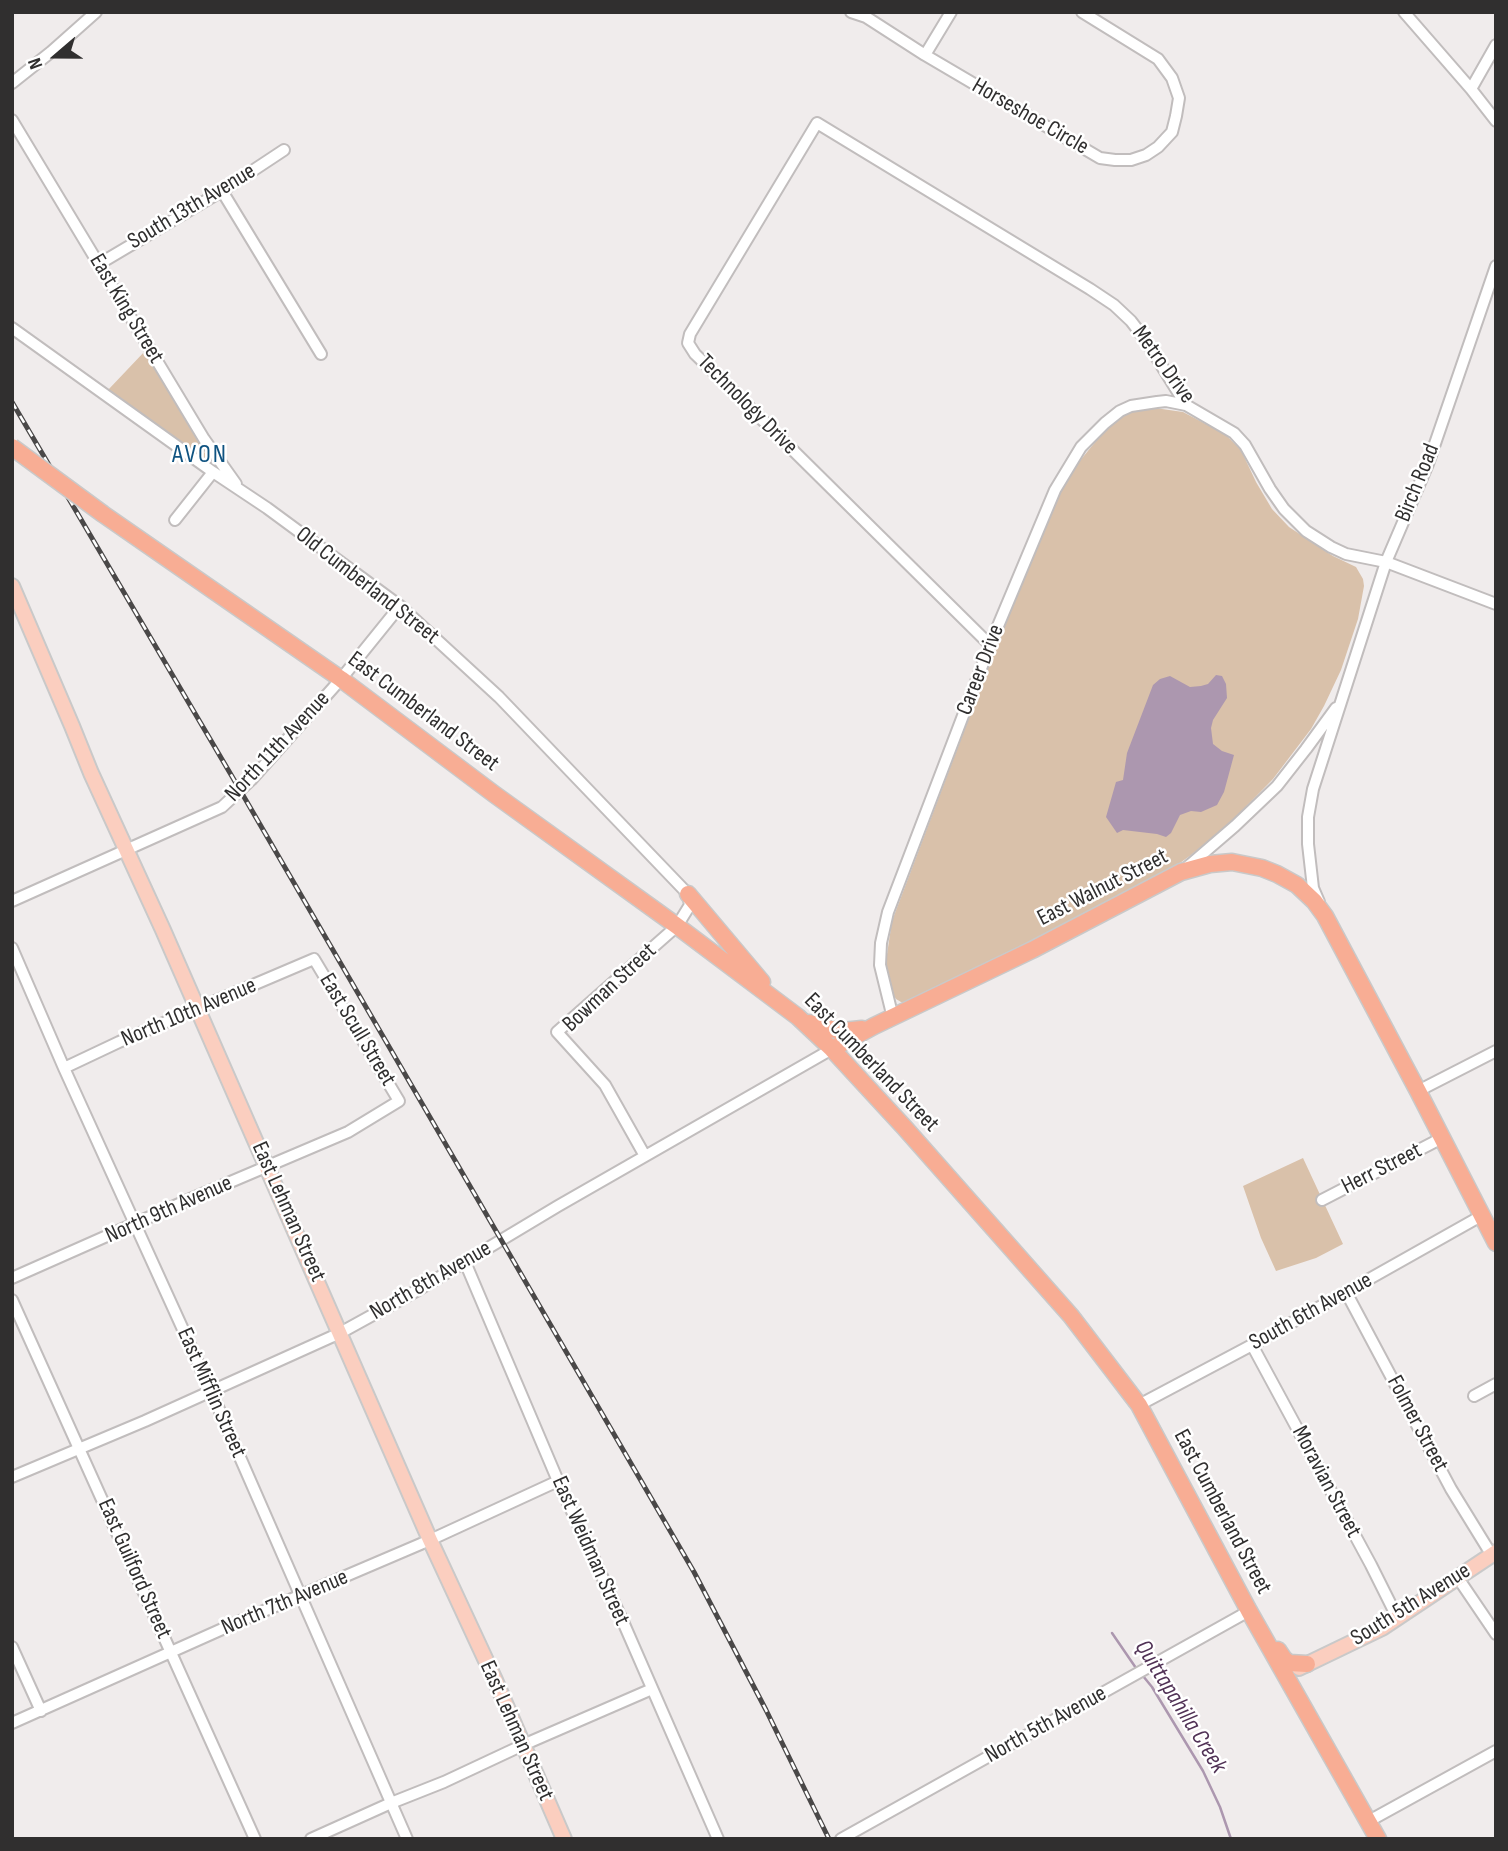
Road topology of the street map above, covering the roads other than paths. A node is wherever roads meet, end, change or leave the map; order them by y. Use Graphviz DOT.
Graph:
graph roads {
  1 [pos="96,12"];
  2 [pos="851,12"];
  3 [pos="951,12"];
  4 [pos="1082,12"];
  5 [pos="1404,12"];
  6 [pos="1496,45"];
  7 [pos="925,55"];
  8 [pos="12,83"];
  9 [pos="1471,89"];
  10 [pos="12,120"];
  11 [pos="1496,121"];
  12 [pos="817,123"];
  13 [pos="284,150"];
  14 [pos="222,191"];
  15 [pos="99,264"];
  16 [pos="1496,266"];
  17 [pos="12,328"];
  18 [pos="321,354"];
  19 [pos="1186,405"];
  20 [pos="12,447"];
  21 [pos="213,472"];
  22 [pos="245,494"];
  23 [pos="175,520"];
  24 [pos="1386,562"];
  25 [pos="12,586"];
  26 [pos="1496,604"];
  27 [pos="400,606"];
  28 [pos="990,645"];
  29 [pos="341,679"];
  30 [pos="1341,700"];
  31 [pos="128,850"];
  32 [pos="1181,872"];
  33 [pos="688,894"];
  34 [pos="12,901"];
  35 [pos="1325,916"];
  36 [pos="677,926"];
  37 [pos="12,948"];
  38 [pos="314,959"];
  39 [pos="782,1005"];
  40 [pos="198,1009"];
  41 [pos="798,1017"];
  42 [pos="893,1017"];
  43 [pos="874,1026"];
  44 [pos="832,1049"];
  45 [pos="1496,1051"];
  46 [pos="64,1068"];
  47 [pos="1418,1091"];
  48 [pos="399,1101"];
  49 [pos="1442,1138"];
  50 [pos="645,1156"];
  51 [pos="268,1167"];
  52 [pos="1322,1200"];
  53 [pos="1486,1215"];
  54 [pos="135,1225"];
  55 [pos="1496,1244"];
  56 [pos="465,1262"];
  57 [pos="12,1278"];
  58 [pos="1346,1292"];
  59 [pos="12,1300"];
  60 [pos="340,1333"];
  61 [pos="1252,1345"];
  62 [pos="1496,1384"];
  63 [pos="211,1391"];
  64 [pos="1474,1396"];
  65 [pos="1139,1405"];
  66 [pos="80,1448"];
  67 [pos="12,1477"];
  68 [pos="558,1481"];
  69 [pos="430,1539"];
  70 [pos="1494,1553"];
  71 [pos="1458,1578"];
  72 [pos="301,1595"];
  73 [pos="1250,1611"];
  74 [pos="1398,1619"];
  75 [pos="1496,1634"];
  76 [pos="12,1647"];
  77 [pos="171,1652"];
  78 [pos="1307,1664"];
  79 [pos="1286,1674"];
  80 [pos="652,1689"];
  81 [pos="41,1711"];
  82 [pos="12,1723"];
  83 [pos="523,1745"];
  84 [pos="1496,1751"];
  85 [pos="391,1803"];
  86 [pos="1369,1821"];
  87 [pos="255,1839"];
  88 [pos="311,1839"];
  89 [pos="407,1839"];
  90 [pos="564,1839"];
  91 [pos="718,1839"];
  92 [pos="841,1839"];
  93 [pos="1378,1839"];
  1 -- 8 [label="street"];
  2 -- 7 [label="street"];
  3 -- 7 [label="street"];
  4 -- 7 [label="street, Horseshoe Circle"];
  5 -- 9 [label="street"];
  6 -- 9 [label="street"];
  9 -- 11 [label="street"];
  10 -- 15 [label="street, East King Street"];
  12 -- 19 [label="street, Metro Drive"];
  12 -- 28 [label="street, Technology Drive"];
  13 -- 14 [label="street, South 13th Avenue"];
  14 -- 15 [label="street, South 13th Avenue"];
  14 -- 18 [label="street"];
  15 -- 22 [label="street, East King Street"];
  16 -- 24 [label="street, Birch Road"];
  17 -- 21 [label="street, Old Cumberland Street"];
  19 -- 24 [label="street, Metro Drive"];
  19 -- 28 [label="street, Career Drive"];
  20 -- 29 [label="highway, East Cumberland Street, bridge"];
  21 -- 22 [label="street, Old Cumberland Street"];
  21 -- 23 [label="street"];
  22 -- 27 [label="street, Old Cumberland Street"];
  24 -- 26 [label="street, Metro Drive"];
  24 -- 30 [label="street, Birch Road"];
  25 -- 31 [label="main road, East Lehman Street"];
  27 -- 29 [label="street, North 11th Avenue"];
  27 -- 33 [label="street, Old Cumberland Street"];
  28 -- 42 [label="street, Career Drive"];
  29 -- 31 [label="street, North 11th Avenue"];
  29 -- 36 [label="highway, East Cumberland Street"];
  30 -- 32 [label="street, Birch Road"];
  30 -- 35 [label="street, Birch Road"];
  31 -- 34 [label="street, North 11th Avenue"];
  31 -- 40 [label="main road, East Lehman Street"];
  32 -- 35 [label="highway, East Walnut Street"];
  32 -- 42 [label="highway, East Walnut Street"];
  33 -- 36 [label="street"];
  33 -- 39 [label="highway"];
  35 -- 47 [label="highway, East Walnut Street"];
  36 -- 39 [label="highway, East Cumberland Street"];
  36 -- 50 [label="street, Bowman Street"];
  37 -- 46 [label="street, East Mifflin Street"];
  38 -- 40 [label="street, North 10th Avenue"];
  38 -- 48 [label="street, East Scull Street"];
  39 -- 41 [label="highway, East Cumberland Street"];
  40 -- 46 [label="street, North 10th Avenue"];
  40 -- 51 [label="main road, East Lehman Street"];
  41 -- 43 [label="highway"];
  41 -- 44 [label="highway, East Cumberland Street"];
  42 -- 43 [label="highway, East Walnut Street"];
  43 -- 44 [label="highway, East Walnut Street"];
  44 -- 50 [label="street, North 8th Avenue"];
  44 -- 65 [label="highway, East Cumberland Street"];
  45 -- 47 [label="street"];
  46 -- 54 [label="street, East Mifflin Street"];
  47 -- 49 [label="highway, East Walnut Street"];
  48 -- 51 [label="street, North 9th Avenue"];
  49 -- 52 [label="street, Herr Street"];
  49 -- 53 [label="highway, East Walnut Street"];
  50 -- 56 [label="street, North 8th Avenue"];
  51 -- 54 [label="street, North 9th Avenue"];
  51 -- 60 [label="main road, East Lehman Street"];
  53 -- 55 [label="highway, East Walnut Street"];
  53 -- 58 [label="street, South 6th Avenue"];
  54 -- 57 [label="street, North 9th Avenue"];
  54 -- 63 [label="street, East Mifflin Street"];
  56 -- 60 [label="street, North 8th Avenue"];
  56 -- 68 [label="street, East Weidman Street"];
  58 -- 61 [label="street, South 6th Avenue"];
  58 -- 70 [label="street, Folmer Street"];
  59 -- 66 [label="street, East Guilford Street"];
  60 -- 63 [label="street, North 8th Avenue"];
  60 -- 69 [label="main road, East Lehman Street"];
  61 -- 65 [label="street, South 6th Avenue"];
  61 -- 74 [label="street, Moravian Street"];
  62 -- 64 [label="street"];
  63 -- 66 [label="street, North 8th Avenue"];
  63 -- 72 [label="street, East Mifflin Street"];
  65 -- 73 [label="highway, East Cumberland Street"];
  66 -- 67 [label="street, North 8th Avenue"];
  66 -- 77 [label="street, East Guilford Street"];
  68 -- 69 [label="street, North 7th Avenue"];
  68 -- 80 [label="street, East Weidman Street"];
  69 -- 72 [label="street, North 7th Avenue"];
  69 -- 83 [label="main road, East Lehman Street"];
  70 -- 71 [label="main road, South 5th Avenue"];
  71 -- 74 [label="main road, South 5th Avenue"];
  71 -- 75 [label="street"];
  72 -- 77 [label="street, North 7th Avenue"];
  72 -- 85 [label="street, East Mifflin Street"];
  73 -- 78 [label="highway"];
  73 -- 79 [label="highway, East Cumberland Street"];
  73 -- 92 [label="street, North 5th Avenue"];
  74 -- 78 [label="main road, South 5th Avenue"];
  76 -- 81 [label="street"];
  77 -- 81 [label="street, North 7th Avenue"];
  77 -- 87 [label="street, East Guilford Street"];
  78 -- 79 [label="main road, South 5th Avenue"];
  79 -- 86 [label="highway, East Cumberland Street"];
  80 -- 83 [label="street"];
  80 -- 91 [label="street, East Weidman Street"];
  81 -- 82 [label="street, North 7th Avenue"];
  83 -- 85 [label="street"];
  83 -- 90 [label="main road, East Lehman Street"];
  84 -- 86 [label="street"];
  85 -- 88 [label="street"];
  85 -- 89 [label="street, East Mifflin Street"];
  86 -- 93 [label="highway, East Cumberland Street"];
}
